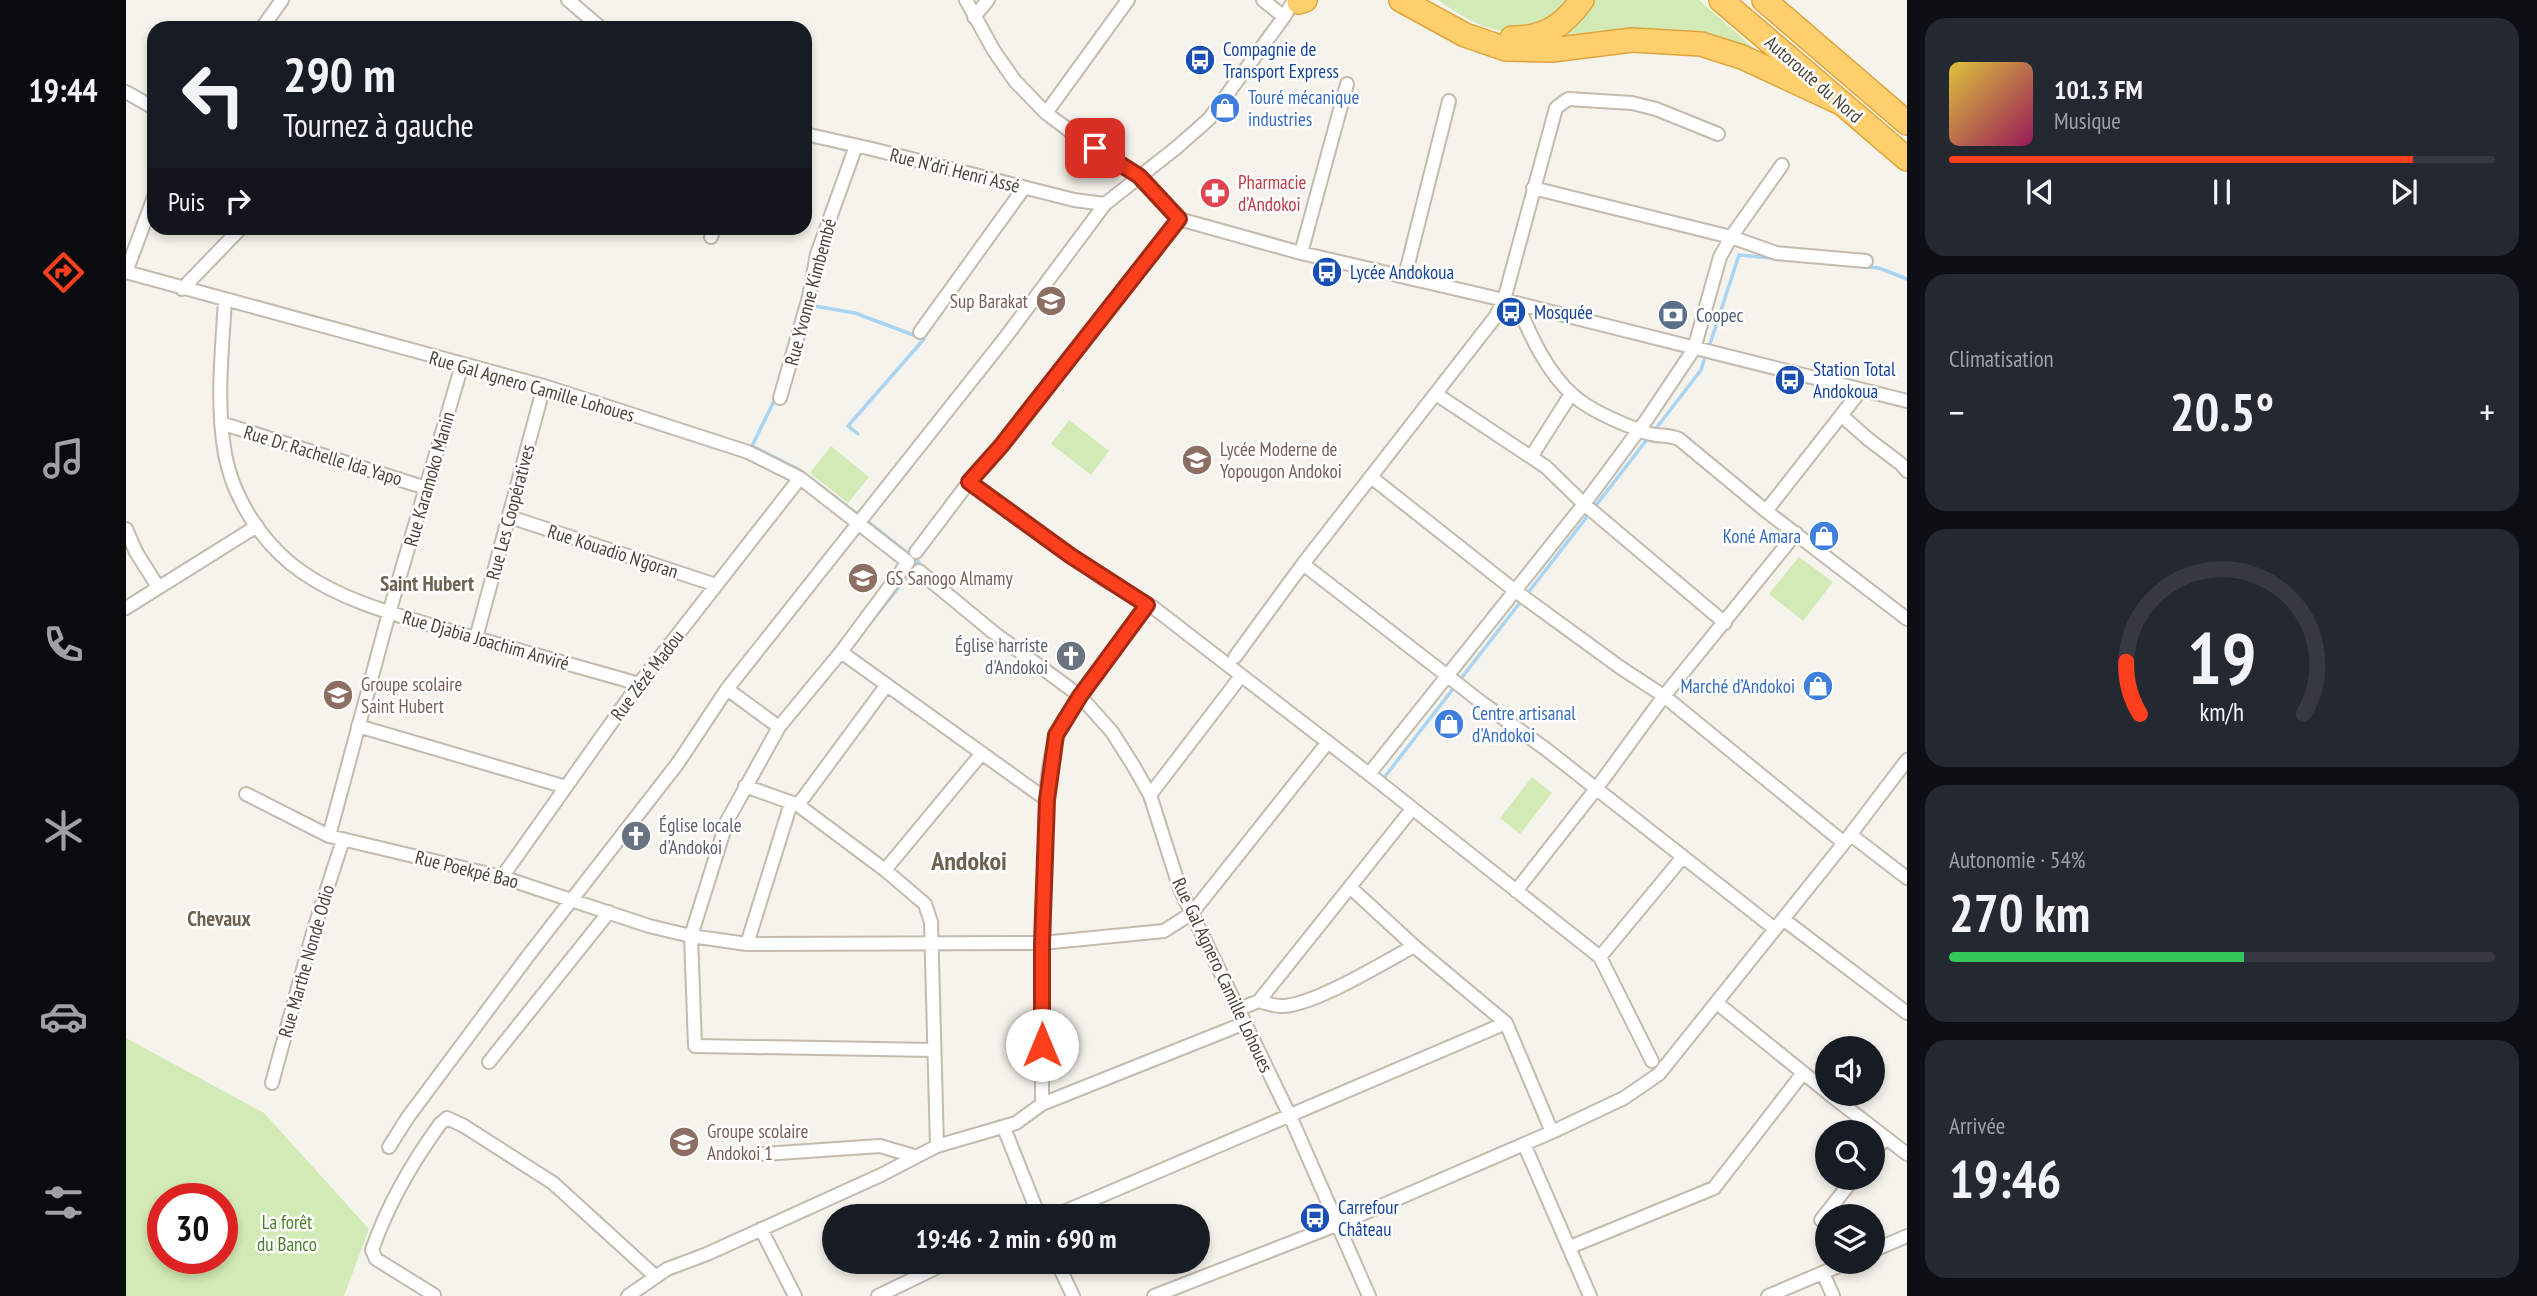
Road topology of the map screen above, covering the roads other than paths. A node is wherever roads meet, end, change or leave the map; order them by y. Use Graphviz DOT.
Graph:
graph roads {
  1 [pos="568,0"];
  2 [pos="966,0"];
  3 [pos="988,0"];
  4 [pos="1128,0"];
  5 [pos="1263,0"];
  6 [pos="1401,0"];
  7 [pos="1429,0"];
  8 [pos="1583,0"];
  9 [pos="1721,0"];
  10 [pos="1764,0"];
  11 [pos="278,1"];
  12 [pos="1295,5"];
  13 [pos="974,17"];
  14 [pos="266,21"];
  15 [pos="593,21"];
  16 [pos="1346,84"];
  17 [pos="126,92"];
  18 [pos="1449,101"];
  19 [pos="147,104"];
  20 [pos="1843,104"];
  21 [pos="1046,113"];
  22 [pos="1907,123"];
  23 [pos="1718,135"];
  24 [pos="812,136"];
  25 [pos="856,146"];
  26 [pos="1907,159"];
  27 [pos="1782,165"];
  28 [pos="1139,176"];
  29 [pos="1024,188"];
  30 [pos="1533,188"];
  31 [pos="1105,204"];
  32 [pos="147,216"];
  33 [pos="1179,219"];
  34 [pos="234,235"];
  35 [pos="1731,237"];
  36 [pos="1301,253"];
  37 [pos="1866,261"];
  38 [pos="126,272"];
  39 [pos="1405,276"];
  40 [pos="182,289"];
  41 [pos="225,300"];
  42 [pos="1511,302"];
  43 [pos="920,332"];
  44 [pos="1693,349"];
  45 [pos="462,365"];
  46 [pos="544,386"];
  47 [pos="1861,390"];
  48 [pos="1436,394"];
  49 [pos="1571,394"];
  50 [pos="780,398"];
  51 [pos="1907,401"];
  52 [pos="1841,415"];
  53 [pos="221,423"];
  54 [pos="1639,429"];
  55 [pos="1531,457"];
  56 [pos="1907,471"];
  57 [pos="1371,477"];
  58 [pos="800,478"];
  59 [pos="969,482"];
  60 [pos="426,488"];
  61 [pos="1584,504"];
  62 [pos="1766,511"];
  63 [pos="509,517"];
  64 [pos="862,519"];
  65 [pos="257,526"];
  66 [pos="126,529"];
  67 [pos="1796,533"];
  68 [pos="912,557"];
  69 [pos="1303,564"];
  70 [pos="919,571"];
  71 [pos="716,585"];
  72 [pos="158,587"];
  73 [pos="1514,590"];
  74 [pos="1147,605"];
  75 [pos="126,608"];
  76 [pos="389,612"];
  77 [pos="1907,618"];
  78 [pos="1725,623"];
  79 [pos="476,638"];
  80 [pos="841,652"];
  81 [pos="1235,657"];
  82 [pos="1241,676"];
  83 [pos="1447,676"];
  84 [pos="639,684"];
  85 [pos="886,686"];
  86 [pos="727,689"];
  87 [pos="1080,696"];
  88 [pos="1664,696"];
  89 [pos="358,726"];
  90 [pos="779,727"];
  91 [pos="1328,741"];
  92 [pos="982,753"];
  93 [pos="1907,760"];
  94 [pos="1369,774"];
  95 [pos="745,786"];
  96 [pos="566,787"];
  97 [pos="1596,789"];
  98 [pos="246,794"];
  99 [pos="1150,795"];
  100 [pos="1047,800"];
  101 [pos="794,804"];
  102 [pos="1412,809"];
  103 [pos="329,836"];
  104 [pos="1847,839"];
  105 [pos="343,840"];
  106 [pos="1682,858"];
  107 [pos="885,870"];
  108 [pos="502,877"];
  109 [pos="1907,878"];
  110 [pos="1350,888"];
  111 [pos="1516,891"];
  112 [pos="573,900"];
  113 [pos="609,912"];
  114 [pos="1192,913"];
  115 [pos="1779,924"];
  116 [pos="691,936"];
  117 [pos="932,943"];
  118 [pos="1042,943"];
  119 [pos="747,944"];
  120 [pos="1414,946"];
  121 [pos="1600,957"];
  122 [pos="1259,1001"];
  123 [pos="1717,1003"];
  124 [pos="1239,1009"];
  125 [pos="1907,1013"];
  126 [pos="1245,1023"];
  127 [pos="1506,1023"];
  128 [pos="934,1050"];
  129 [pos="1652,1061"];
  130 [pos="489,1062"];
  131 [pos="1803,1073"];
  132 [pos="271,1083"];
  133 [pos="1815,1083"];
  134 [pos="1042,1104"];
  135 [pos="1844,1106"];
  136 [pos="1290,1116"];
  137 [pos="1861,1120"];
  138 [pos="1004,1128"];
  139 [pos="1552,1132"];
  140 [pos="1885,1139"];
  141 [pos="1524,1143"];
  142 [pos="937,1146"];
  143 [pos="389,1147"];
  144 [pos="764,1154"];
  145 [pos="1907,1154"];
  146 [pos="914,1156"];
  147 [pos="1845,1190"];
  148 [pos="1034,1204"];
  149 [pos="1082,1204"];
  150 [pos="1834,1204"];
  151 [pos="1339,1224"];
  152 [pos="761,1229"];
  153 [pos="1907,1236"];
  154 [pos="1885,1245"];
  155 [pos="1570,1247"];
  156 [pos="923,1274"];
  157 [pos="1063,1274"];
  158 [pos="1821,1274"];
  159 [pos="1823,1274"];
  160 [pos="655,1276"];
  161 [pos="434,1295"];
  162 [pos="628,1296"];
  163 [pos="795,1296"];
  164 [pos="878,1296"];
  165 [pos="1073,1296"];
  166 [pos="1154,1296"];
  167 [pos="1369,1296"];
  168 [pos="1590,1296"];
  169 [pos="1768,1296"];
  170 [pos="1833,1296"];
  1 -- 15 [label="street"];
  2 -- 13 [label="street"];
  3 -- 13 [label="street"];
  4 -- 21 [label="street"];
  5 -- 12 [label="street"];
  6 -- 20 [label="highway"];
  7 -- 8 [label="highway"];
  9 -- 20 [label="highway, Autoroute du Nord"];
  10 -- 22 [label="highway, Autoroute du Nord"];
  11 -- 14 [label="street"];
  12 -- 28 [label="street"];
  13 -- 21 [label="street"];
  16 -- 36 [label="street"];
  17 -- 19 [label="street"];
  18 -- 39 [label="street"];
  20 -- 26 [label="highway, Autoroute du Nord"];
  21 -- 28 [label="street"];
  23 -- 30 [label="street"];
  24 -- 25 [label="street, Rue N’dri Henri Assé"];
  25 -- 29 [label="street, Rue N’dri Henri Assé"];
  25 -- 50 [label="street, Rue Yvonne Kimbembé"];
  27 -- 35 [label="street"];
  28 -- 31 [label="street"];
  28 -- 33 [label="street"];
  29 -- 31 [label="street, Rue N’dri Henri Assé"];
  29 -- 43 [label="street"];
  30 -- 35 [label="street"];
  30 -- 42 [label="street"];
  31 -- 64 [label="street"];
  32 -- 38 [label="street"];
  33 -- 36 [label="street"];
  33 -- 59 [label="street"];
  34 -- 40 [label="street"];
  35 -- 37 [label="street"];
  35 -- 44 [label="street"];
  36 -- 39 [label="street"];
  38 -- 40 [label="street, Rue Gal Agnero Camille Lohoues"];
  39 -- 42 [label="street"];
  40 -- 41 [label="street, Rue Gal Agnero Camille Lohoues"];
  41 -- 45 [label="street, Rue Gal Agnero Camille Lohoues"];
  41 -- 53 [label="street, Rue Djabia Joachim Anviré"];
  42 -- 44 [label="street"];
  42 -- 48 [label="street"];
  42 -- 49 [label="street"];
  44 -- 47 [label="street"];
  44 -- 54 [label="street"];
  45 -- 46 [label="street, Rue Gal Agnero Camille Lohoues"];
  45 -- 60 [label="street, Rue Karamoko Manin"];
  46 -- 58 [label="street, Rue Gal Agnero Camille Lohoues"];
  46 -- 63 [label="street, Rue Les Coopératives"];
  47 -- 51 [label="street"];
  47 -- 52 [label="street"];
  48 -- 55 [label="street"];
  48 -- 57 [label="street"];
  49 -- 54 [label="street"];
  49 -- 55 [label="street"];
  52 -- 56 [label="street"];
  52 -- 62 [label="street"];
  53 -- 60 [label="street, Rue Dr Rachelle Ida Yapo"];
  53 -- 65 [label="street, Rue Djabia Joachim Anviré"];
  54 -- 61 [label="street"];
  54 -- 62 [label="street"];
  55 -- 61 [label="street"];
  57 -- 69 [label="street"];
  57 -- 73 [label="street"];
  58 -- 64 [label="street, Rue Gal Agnero Camille Lohoues"];
  58 -- 71 [label="street, Rue Zézé Madou"];
  59 -- 68 [label="street"];
  59 -- 74 [label="street"];
  60 -- 76 [label="street, Rue Karamoko Manin"];
  61 -- 73 [label="street"];
  61 -- 78 [label="street"];
  62 -- 67 [label="street"];
  63 -- 71 [label="street, Rue Kouadio N’goran"];
  63 -- 79 [label="street, Rue Les Coopératives"];
  64 -- 68 [label="street, Rue Gal Agnero Camille Lohoues"];
  64 -- 86 [label="street"];
  65 -- 72 [label="street"];
  65 -- 76 [label="street, Rue Djabia Joachim Anviré"];
  66 -- 72 [label="street"];
  67 -- 77 [label="street"];
  67 -- 78 [label="street"];
  68 -- 80 [label="street"];
  69 -- 81 [label="street"];
  69 -- 83 [label="street"];
  70 -- 87 [label="street, Rue Gal Agnero Camille Lohoues"];
  71 -- 84 [label="street, Rue Zézé Madou"];
  72 -- 75 [label="street"];
  73 -- 83 [label="street"];
  73 -- 88 [label="street"];
  74 -- 82 [label="street"];
  74 -- 87 [label="street"];
  76 -- 79 [label="street, Rue Djabia Joachim Anviré"];
  76 -- 89 [label="street, Rue Karamoko Manin"];
  78 -- 88 [label="street"];
  79 -- 84 [label="street, Rue Djabia Joachim Anviré"];
  80 -- 85 [label="street"];
  80 -- 90 [label="street"];
  82 -- 91 [label="street"];
  82 -- 99 [label="street"];
  83 -- 94 [label="street"];
  83 -- 97 [label="street"];
  84 -- 96 [label="street, Rue Zézé Madou"];
  85 -- 92 [label="street"];
  85 -- 101 [label="street"];
  86 -- 90 [label="street"];
  86 -- 112 [label="street"];
  87 -- 99 [label="street, Rue Gal Agnero Camille Lohoues"];
  87 -- 100 [label="street"];
  88 -- 97 [label="street"];
  88 -- 104 [label="street"];
  89 -- 96 [label="street"];
  89 -- 103 [label="street, Rue Karamoko Manin"];
  90 -- 95 [label="street"];
  91 -- 94 [label="street"];
  91 -- 114 [label="street"];
  92 -- 100 [label="street"];
  92 -- 107 [label="street"];
  93 -- 104 [label="street"];
  94 -- 102 [label="street"];
  95 -- 101 [label="street"];
  95 -- 116 [label="street"];
  96 -- 108 [label="street, Rue Zézé Madou"];
  97 -- 106 [label="street"];
  97 -- 111 [label="street"];
  98 -- 103 [label="street, Rue Poekpé Bao"];
  99 -- 114 [label="street, Rue Gal Agnero Camille Lohoues"];
  100 -- 118 [label="street"];
  101 -- 107 [label="street"];
  101 -- 119 [label="street"];
  102 -- 110 [label="street"];
  102 -- 111 [label="street"];
  103 -- 105 [label="street, Rue Poekpé Bao"];
  104 -- 109 [label="street"];
  104 -- 115 [label="street"];
  105 -- 108 [label="street, Rue Poekpé Bao"];
  105 -- 132 [label="street, Rue Marthe Nonde Odio"];
  106 -- 115 [label="street"];
  106 -- 121 [label="street"];
  107 -- 117 [label="street"];
  108 -- 112 [label="street, Rue Poekpé Bao"];
  110 -- 120 [label="street"];
  110 -- 122 [label="street"];
  111 -- 121 [label="street"];
  112 -- 113 [label="street, Rue Poekpé Bao"];
  112 -- 143 [label="street"];
  113 -- 116 [label="street, Rue Poekpé Bao"];
  113 -- 130 [label="street"];
  114 -- 118 [label="street, Rue Poekpé Bao"];
  114 -- 124 [label="street, Rue Gal Agnero Camille Lohoues"];
  115 -- 123 [label="street"];
  115 -- 125 [label="street"];
  116 -- 119 [label="street, Rue Poekpé Bao"];
  116 -- 128 [label="street"];
  117 -- 118 [label="street, Rue Poekpé Bao"];
  117 -- 119 [label="street, Rue Poekpé Bao"];
  117 -- 128 [label="street"];
  118 -- 134 [label="street"];
  120 -- 122 [label="street"];
  120 -- 127 [label="street"];
  121 -- 129 [label="street"];
  122 -- 124 [label="street"];
  123 -- 131 [label="street"];
  123 -- 139 [label="street"];
  124 -- 126 [label="street, Rue Gal Agnero Camille Lohoues"];
  126 -- 134 [label="street"];
  126 -- 136 [label="street, Rue Gal Agnero Camille Lohoues"];
  127 -- 136 [label="street"];
  127 -- 139 [label="street"];
  128 -- 142 [label="street"];
  131 -- 133 [label="street"];
  131 -- 155 [label="street"];
  134 -- 138 [label="street"];
  135 -- 137 [label="street"];
  136 -- 149 [label="street"];
  136 -- 151 [label="street, Rue Gal Agnero Camille Lohoues"];
  138 -- 142 [label="street"];
  138 -- 148 [label="street"];
  139 -- 141 [label="street"];
  140 -- 145 [label="street"];
  141 -- 151 [label="street"];
  141 -- 155 [label="street"];
  142 -- 146 [label="street"];
  144 -- 146 [label="street"];
  146 -- 152 [label="street"];
  147 -- 150 [label="street"];
  151 -- 166 [label="street"];
  151 -- 167 [label="street, Rue Gal Agnero Camille Lohoues"];
  152 -- 160 [label="street"];
  152 -- 163 [label="street"];
  153 -- 154 [label="street"];
  155 -- 168 [label="street"];
  156 -- 164 [label="street"];
  157 -- 165 [label="street"];
  158 -- 169 [label="street"];
  159 -- 170 [label="street"];
  160 -- 161 [label="street"];
  160 -- 162 [label="street"];
}
